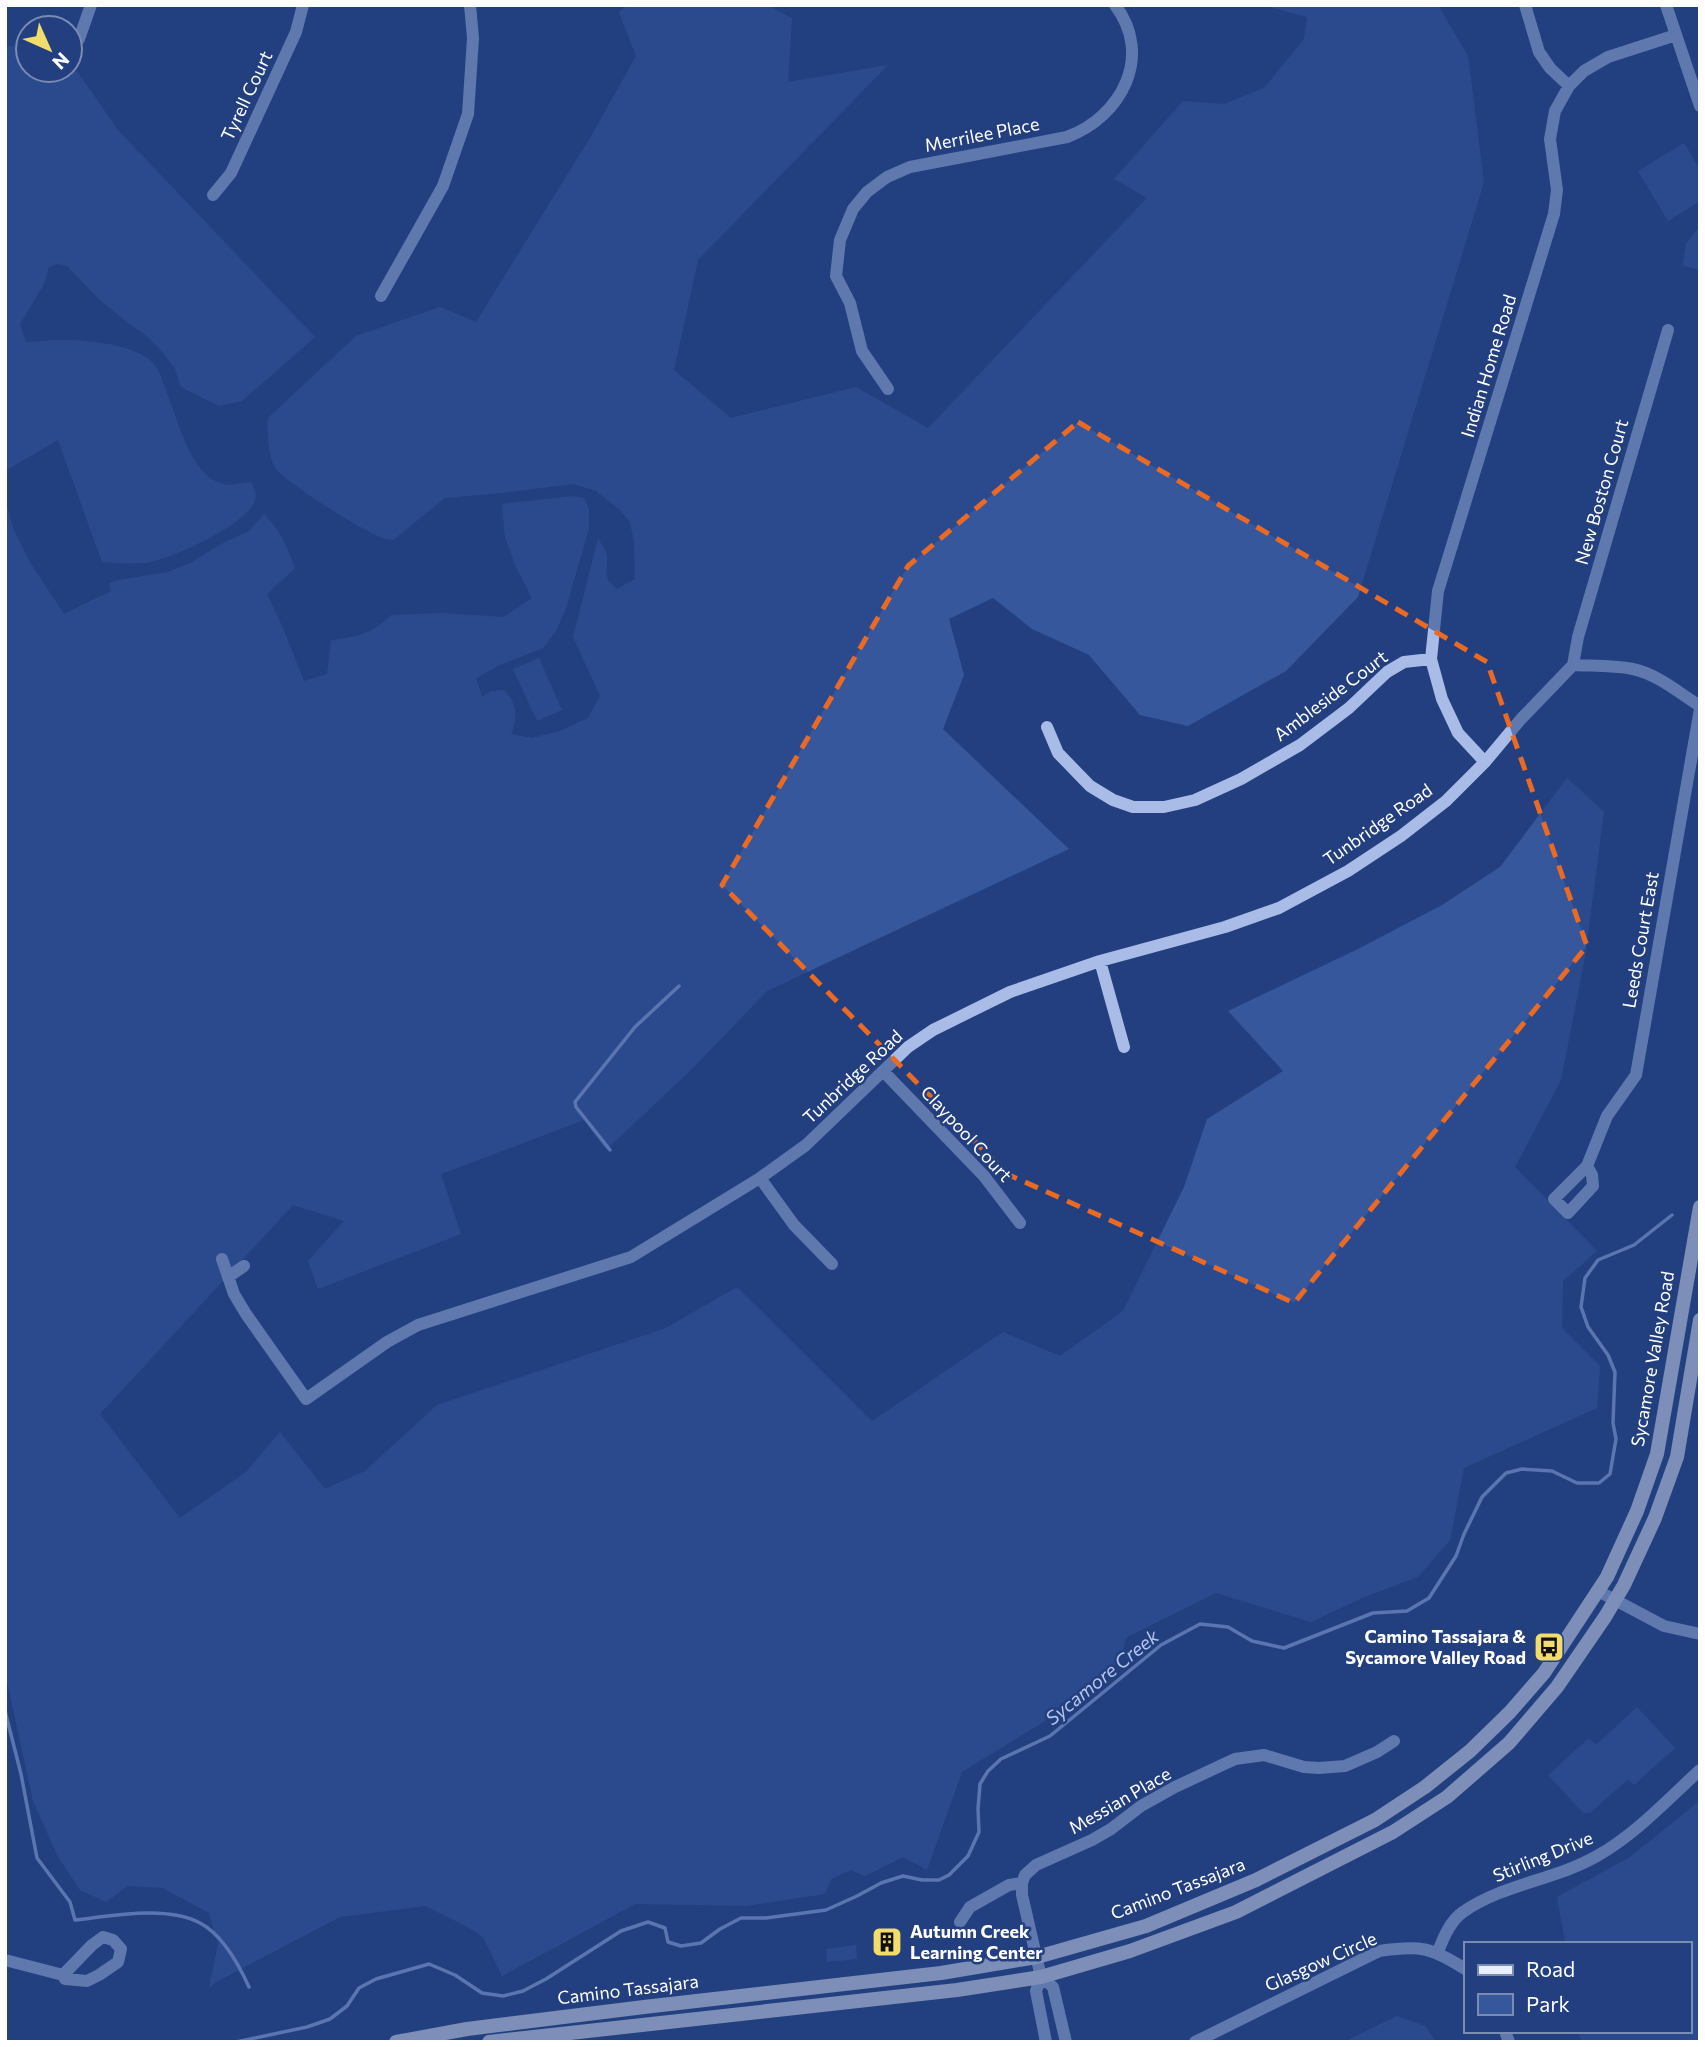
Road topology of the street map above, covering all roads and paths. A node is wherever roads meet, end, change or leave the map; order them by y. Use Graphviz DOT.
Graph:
graph roads {
  1 [pos="91,5"];
  2 [pos="303,5"];
  3 [pos="470,5"];
  4 [pos="1115,5"];
  5 [pos="1525,5"];
  6 [pos="1666,5"];
  7 [pos="84,25"];
  8 [pos="1676,35"];
  9 [pos="1569,86"];
  10 [pos="1699,101"];
  11 [pos="213,195"];
  12 [pos="381,296"];
  13 [pos="1668,330"];
  14 [pos="888,389"];
  15 [pos="1431,659"];
  16 [pos="1573,665"];
  17 [pos="1700,707"];
  18 [pos="1048,727"];
  19 [pos="1485,762"];
  20 [pos="1100,961"];
  21 [pos="1124,1047"];
  22 [pos="883,1071"];
  23 [pos="1587,1166"];
  24 [pos="760,1178"];
  25 [pos="1700,1207"];
  26 [pos="1020,1223"];
  27 [pos="1696,1248"];
  28 [pos="222,1259"];
  29 [pos="832,1264"];
  30 [pos="244,1266"];
  31 [pos="228,1278"];
  32 [pos="1700,1320"];
  33 [pos="1598,1591"];
  34 [pos="1615,1599"];
  35 [pos="1700,1634"];
  36 [pos="1394,1741"];
  37 [pos="1700,1770"];
  38 [pos="1022,1883"];
  39 [pos="960,1922"];
  40 [pos="1438,1952"];
  41 [pos="1037,1957"];
  42 [pos="5,1960"];
  43 [pos="1464,1968"];
  44 [pos="63,1975"];
  45 [pos="1041,1977"];
  46 [pos="396,2042"];
  47 [pos="489,2042"];
  48 [pos="1046,2042"];
  49 [pos="1066,2042"];
  50 [pos="1195,2042"];
  1 -- 7 [label="street"];
  2 -- 11 [label="street, Tyrell Court"];
  3 -- 12 [label="street"];
  4 -- 14 [label="street, Merrilee Place"];
  5 -- 9 [label="street"];
  6 -- 8 [label="street"];
  8 -- 9 [label="street, Indian Home Road"];
  8 -- 10 [label="street"];
  9 -- 15 [label="street, Indian Home Road"];
  13 -- 16 [label="street, New Boston Court"];
  15 -- 18 [label="street, Ambleside Court"];
  15 -- 19 [label="street, Indian Home Road"];
  16 -- 17 [label="street"];
  16 -- 19 [label="street, Tunbridge Road"];
  17 -- 23 [label="street, Leeds Court East"];
  19 -- 20 [label="street, Tunbridge Road"];
  20 -- 21 [label="street"];
  20 -- 22 [label="street, Tunbridge Road"];
  22 -- 24 [label="street, Tunbridge Road"];
  22 -- 26 [label="street, Claypool Court"];
  24 -- 29 [label="street"];
  24 -- 31 [label="street, Tunbridge Road"];
  25 -- 27 [label="main road, Sycamore Valley Road"];
  27 -- 33 [label="main road, Sycamore Valley Road"];
  28 -- 31 [label="street, Tunbridge Road"];
  30 -- 31 [label="street"];
  32 -- 34 [label="main road"];
  33 -- 34 [label="street"];
  33 -- 41 [label="main road, Camino Tassajara"];
  34 -- 35 [label="street"];
  34 -- 45 [label="main road, Camino Tassajara"];
  36 -- 38 [label="street, Messian Place"];
  37 -- 40 [label="street, Stirling Drive"];
  38 -- 39 [label="street"];
  38 -- 41 [label="street"];
  40 -- 43 [label="street, Glasgow Circle"];
  40 -- 50 [label="street, Glasgow Circle"];
  41 -- 45 [label="street"];
  41 -- 46 [label="main road, Camino Tassajara"];
  42 -- 44 [label="street"];
  45 -- 47 [label="main road, Camino Tassajara"];
  45 -- 48 [label="street"];
  45 -- 49 [label="street"];
}
